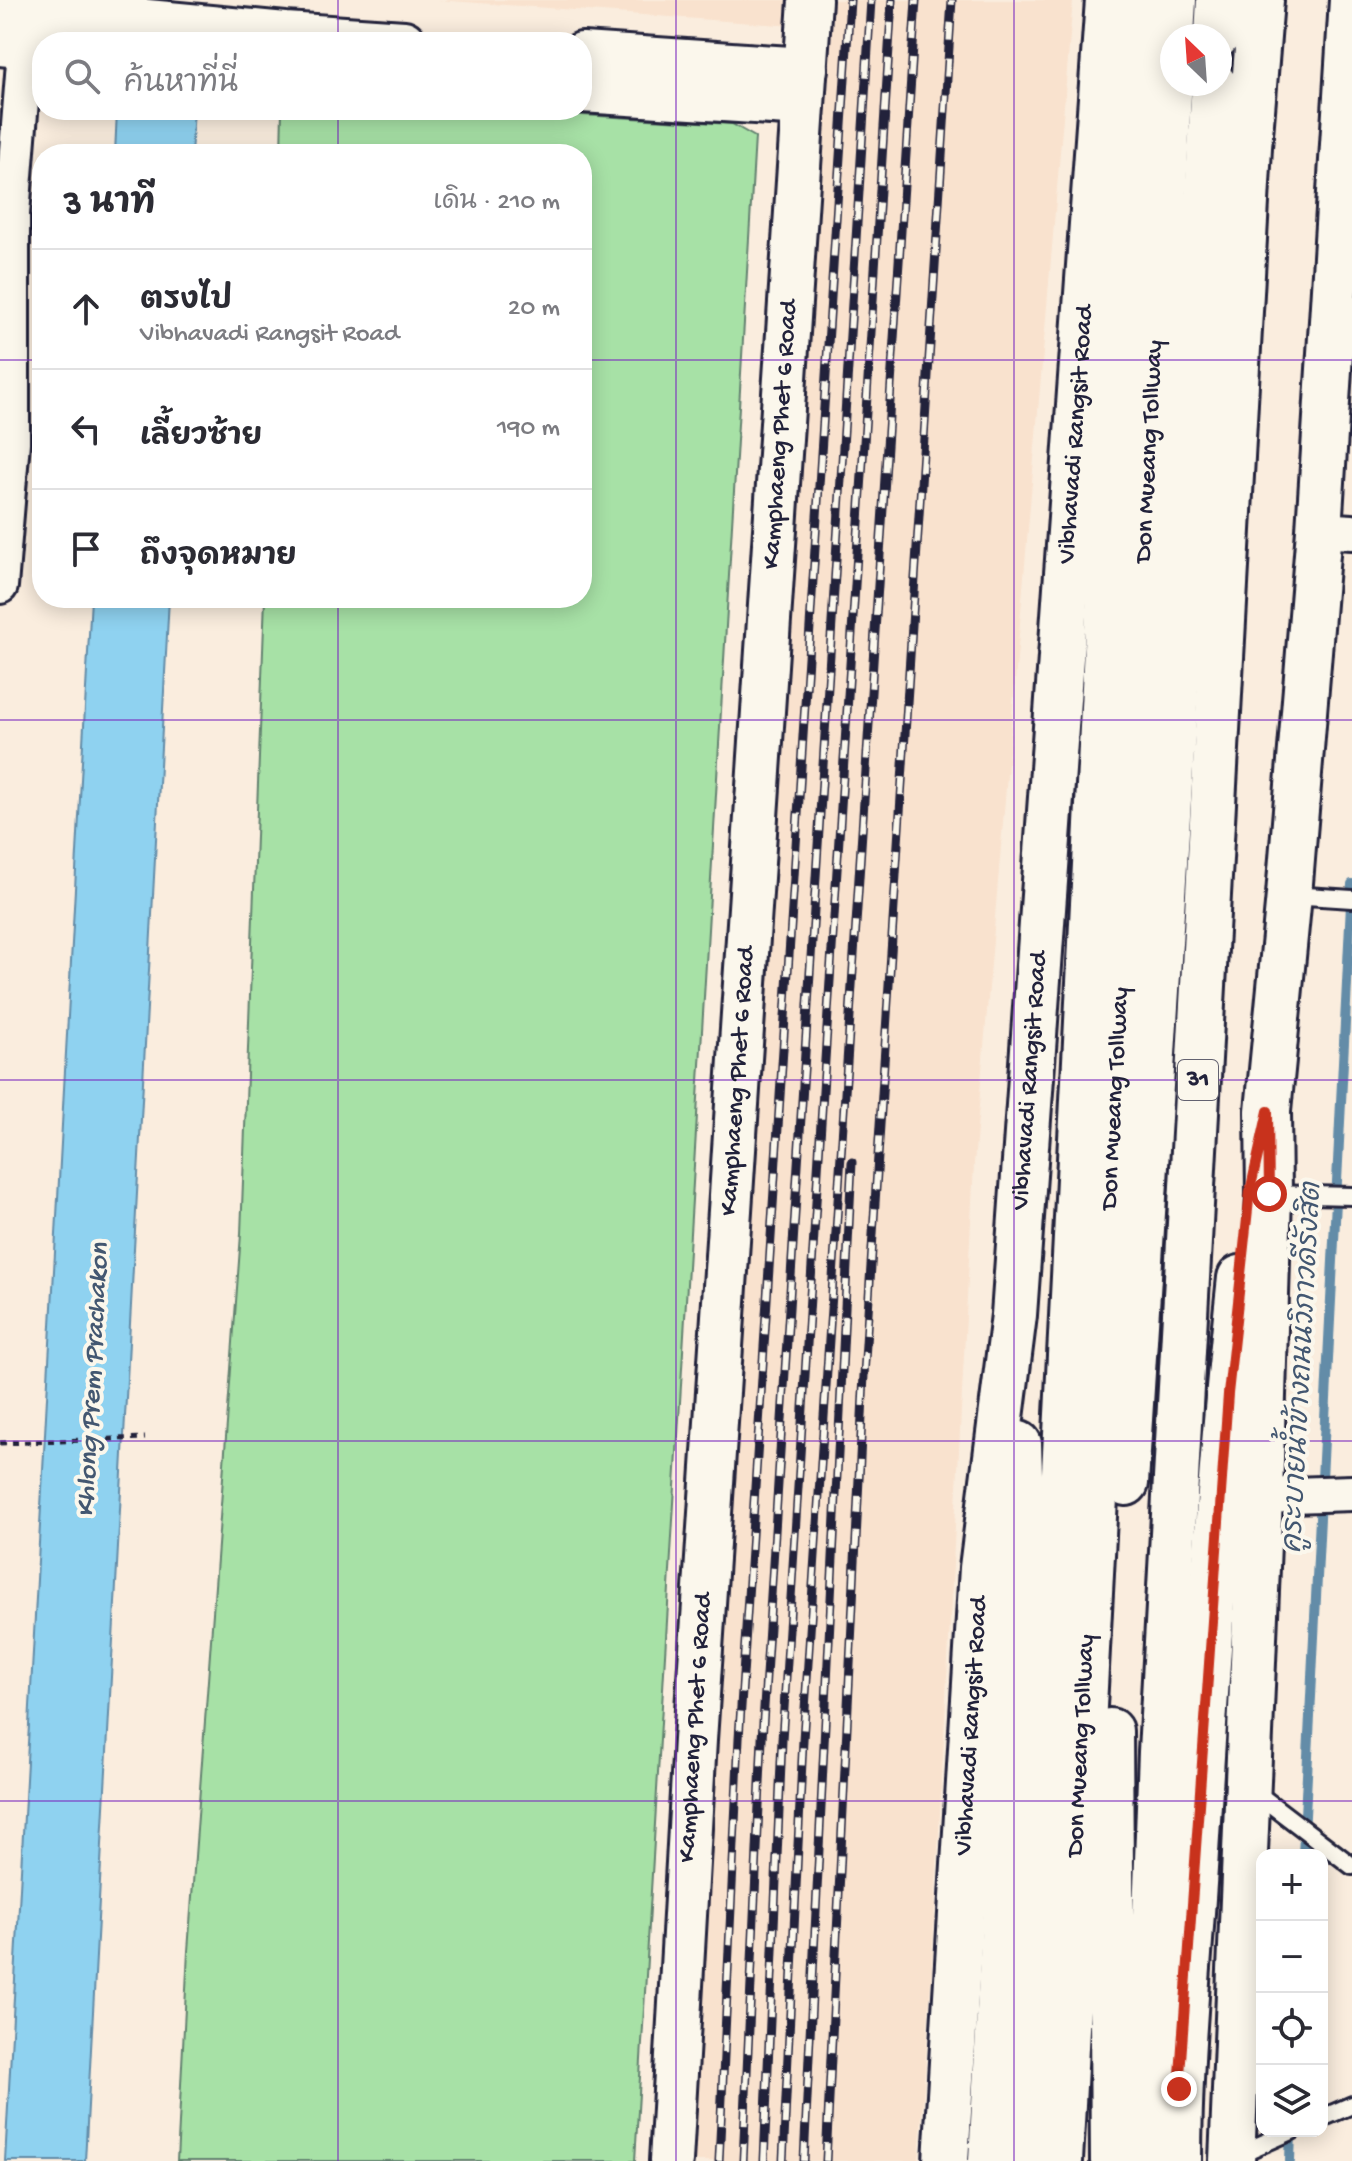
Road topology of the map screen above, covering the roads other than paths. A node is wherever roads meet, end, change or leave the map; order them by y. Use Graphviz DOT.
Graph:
graph roads {
  1 [pos="810,0"];
  2 [pos="1108,0"];
  3 [pos="1139,0"];
  4 [pos="1174,0"];
  5 [pos="1219,0"];
  6 [pos="1261,0"];
  7 [pos="1352,0"];
  8 [pos="1173,24"];
  9 [pos="1218,24"];
  10 [pos="27,28"];
  11 [pos="199,32"];
  12 [pos="592,55"];
  13 [pos="804,87"];
  14 [pos="592,91"];
  15 [pos="1169,96"];
  16 [pos="1213,96"];
  17 [pos="6,215"];
  18 [pos="1344,244"];
  19 [pos="1336,531"];
  20 [pos="0,574"];
  21 [pos="0,586"];
  22 [pos="1307,896"];
  23 [pos="1352,899"];
  24 [pos="1268,1111"];
  25 [pos="1269,1194"];
  26 [pos="1352,1196"];
  27 [pos="1014,1315"];
  28 [pos="1345,1493"];
  29 [pos="1277,1495"];
  30 [pos="1263,1798"];
  31 [pos="1352,1866"];
  32 [pos="1352,2105"];
  33 [pos="1328,2115"];
  34 [pos="1279,2137"];
  35 [pos="1243,2153"];
  36 [pos="671,2161"];
  37 [pos="946,2161"];
  38 [pos="991,2161"];
  39 [pos="1029,2161"];
  40 [pos="1060,2161"];
  41 [pos="1113,2161"];
  42 [pos="1146,2161"];
  43 [pos="1179,2161"];
  1 -- 13 [label="street, Kamphaeng Phet 6 Road"];
  2 -- 27 [label="main road, Vibhavadi Rangsit Road"];
  3 -- 39 [label="main road, Vibhavadi Rangsit Road"];
  4 -- 8 [label="main road, Don Mueang Tollway"];
  5 -- 9 [label="main road"];
  6 -- 42 [label="main road, 31"];
  7 -- 18 [label="main road"];
  10 -- 11 [label="street"];
  10 -- 17 [label="street"];
  12 -- 13 [label="street"];
  13 -- 14 [label="street"];
  13 -- 36 [label="street, Kamphaeng Phet 6 Road"];
  15 -- 40 [label="main road, Don Mueang Tollway"];
  16 -- 41 [label="main road, Don Mueang Tollway / 31"];
  17 -- 20 [label="street"];
  18 -- 19 [label="main road"];
  19 -- 22 [label="main road"];
  20 -- 21 [label="street"];
  22 -- 23 [label="lane"];
  22 -- 24 [label="main road"];
  24 -- 25 [label="main road"];
  24 -- 43 [label="main road"];
  25 -- 26 [label="lane"];
  25 -- 29 [label="main road"];
  27 -- 37 [label="main road, Vibhavadi Rangsit Road"];
  27 -- 38 [label="main road"];
  28 -- 29 [label="street"];
  29 -- 30 [label="main road"];
  30 -- 31 [label="lane"];
  30 -- 35 [label="main road"];
  32 -- 33 [label="lane"];
  34 -- 35 [label="lane"];
}
